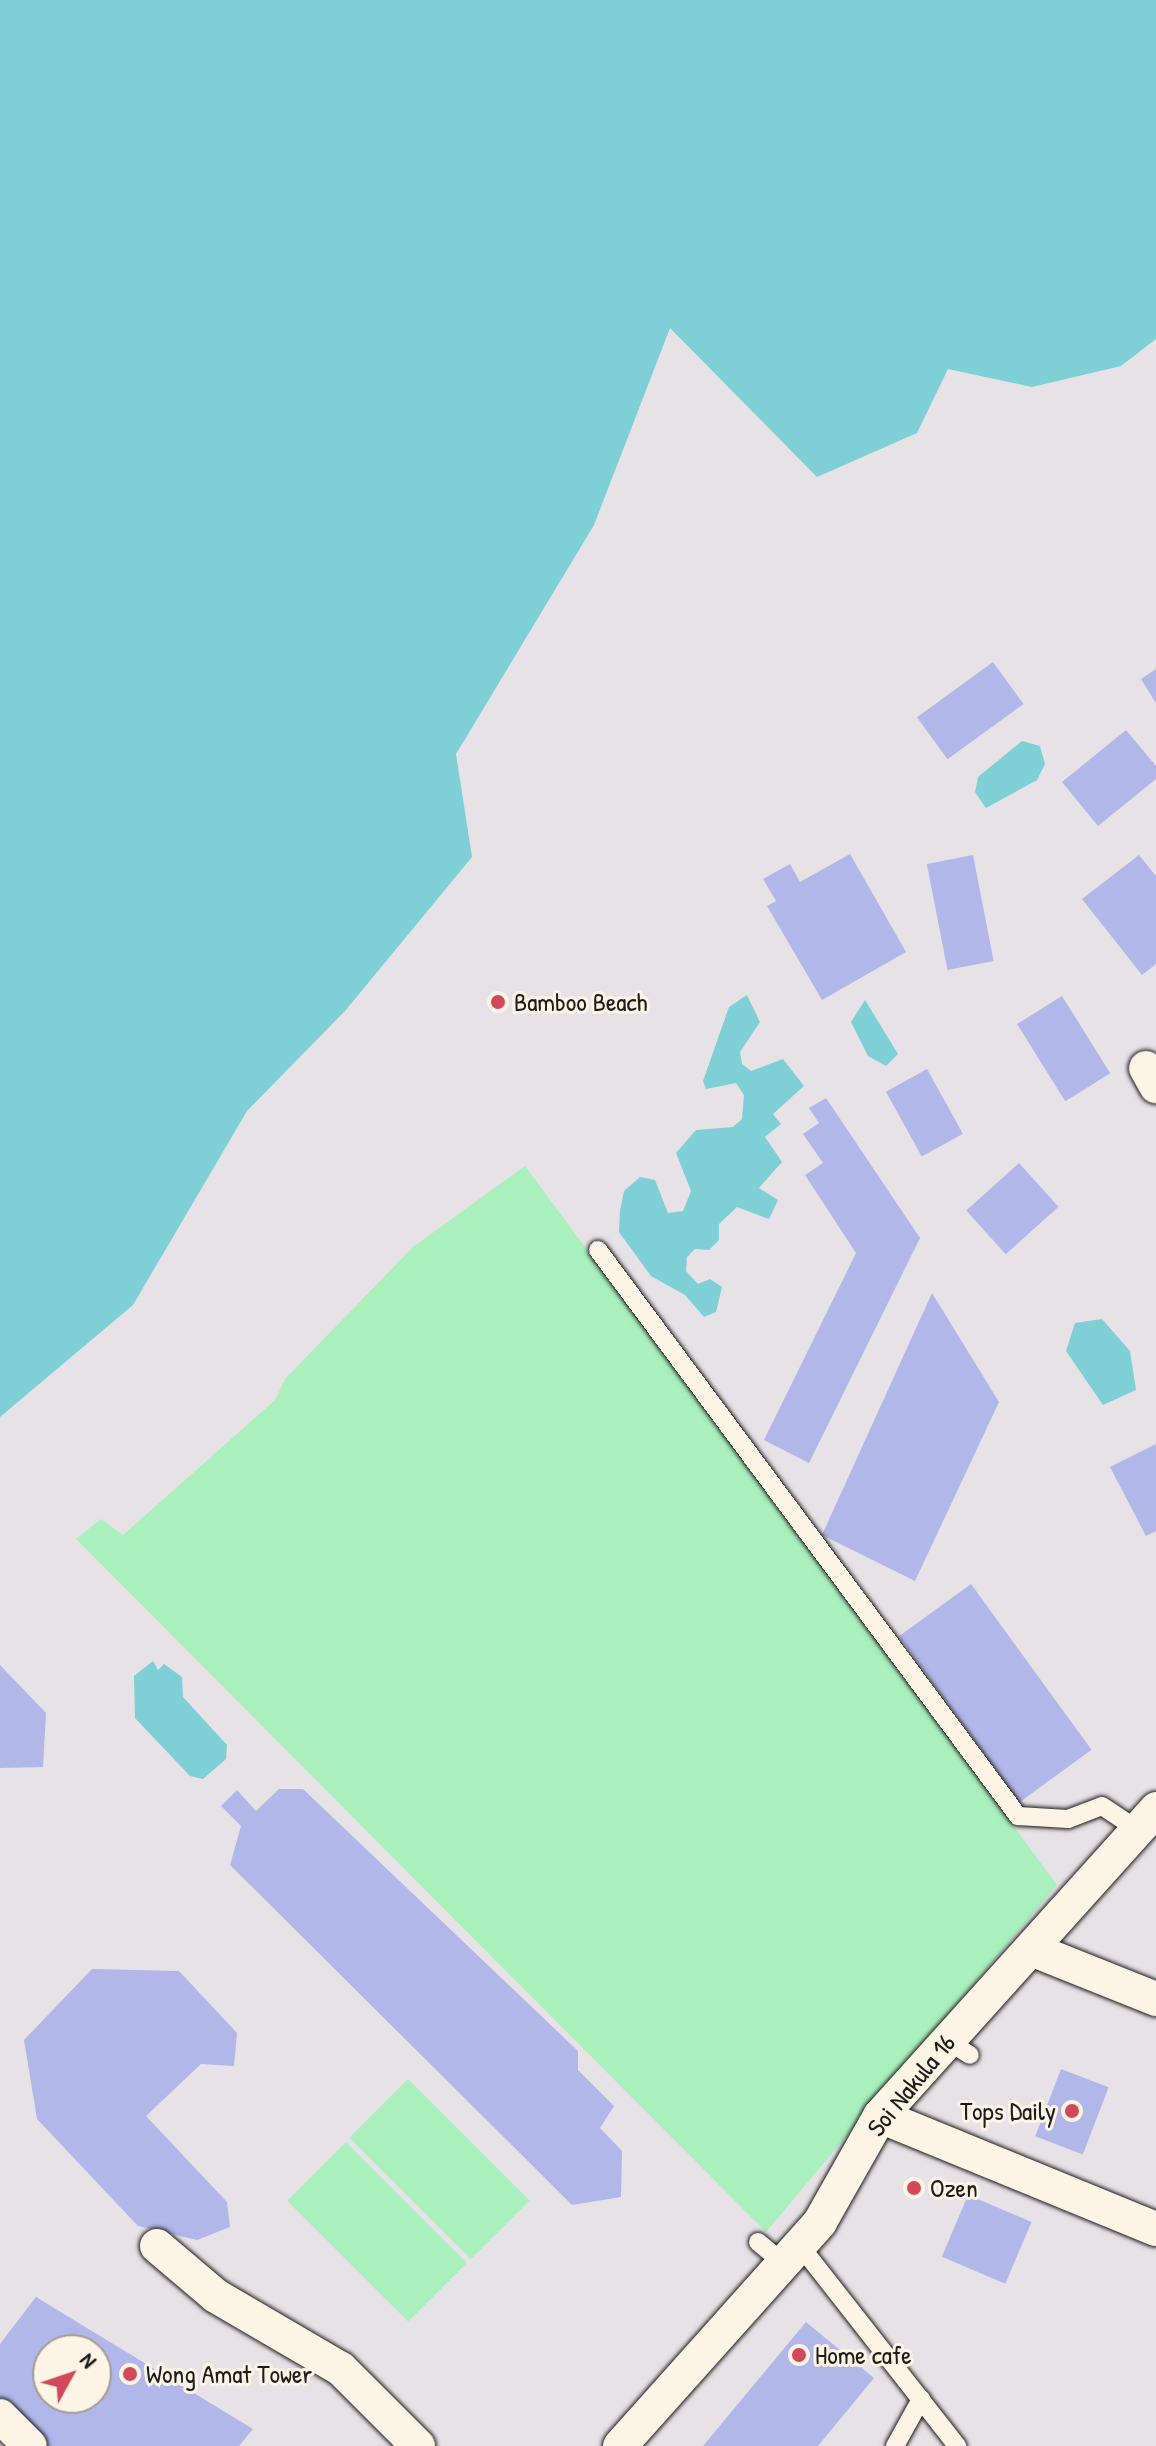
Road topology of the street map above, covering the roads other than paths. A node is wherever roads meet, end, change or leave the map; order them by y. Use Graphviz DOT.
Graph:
graph roads {
  1 [pos="598,1250"];
  2 [pos="1147,1820"];
  3 [pos="1031,1949"];
  4 [pos="1156,1999"];
  5 [pos="880,2116"];
  6 [pos="1156,2229"];
  7 [pos="157,2246"];
  8 [pos="779,2249"];
  9 [pos="921,2399"];
  10 [pos="0,2416"];
  11 [pos="30,2446"];
  12 [pos="418,2446"];
  13 [pos="620,2446"];
  14 [pos="895,2446"];
  15 [pos="957,2446"];
  1 -- 2 [label="lane"];
  2 -- 3 [label="street, Soi Nakula 16"];
  3 -- 4 [label="street"];
  3 -- 5 [label="street, Soi Nakula 16"];
  5 -- 6 [label="street"];
  5 -- 8 [label="street, Soi Nakula 16"];
  7 -- 12 [label="street"];
  8 -- 9 [label="lane"];
  8 -- 13 [label="street, Soi Nakula 16"];
  9 -- 14 [label="lane"];
  9 -- 15 [label="lane"];
  10 -- 11 [label="street"];
}
